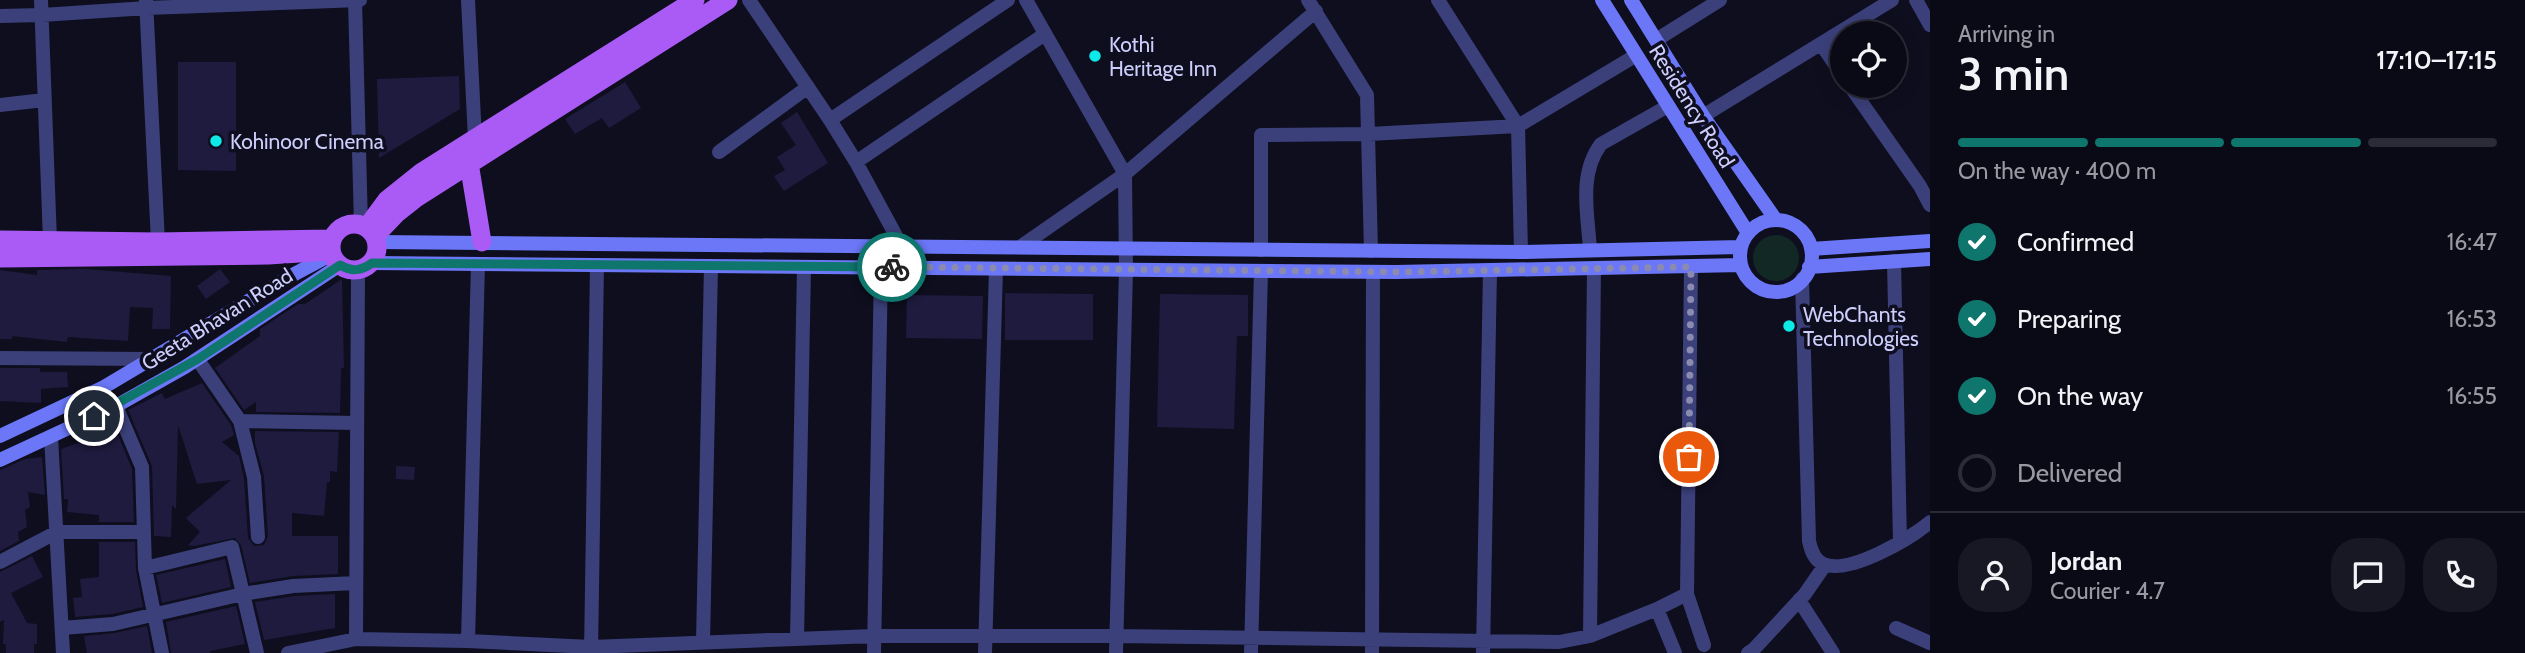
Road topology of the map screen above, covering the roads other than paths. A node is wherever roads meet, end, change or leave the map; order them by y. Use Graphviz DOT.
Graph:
graph roads {
  1 [pos="41,0"];
  2 [pos="357,0"];
  3 [pos="468,0"];
  4 [pos="695,0"];
  5 [pos="728,0"];
  6 [pos="750,0"];
  7 [pos="1008,0"];
  8 [pos="1026,0"];
  9 [pos="1438,0"];
  10 [pos="1602,0"];
  11 [pos="1631,0"];
  12 [pos="1720,0"];
  13 [pos="1892,0"];
  14 [pos="1916,0"];
  15 [pos="239,2"];
  16 [pos="146,4"];
  17 [pos="1312,6"];
  18 [pos="42,15"];
  19 [pos="0,16"];
  20 [pos="1930,25"];
  21 [pos="1045,34"];
  22 [pos="1656,40"];
  23 [pos="1821,44"];
  24 [pos="1635,56"];
  25 [pos="1830,57"];
  26 [pos="808,87"];
  27 [pos="1858,98"];
  28 [pos="44,100"];
  29 [pos="0,105"];
  30 [pos="1668,106"];
  31 [pos="1703,116"];
  32 [pos="830,120"];
  33 [pos="1518,126"];
  34 [pos="1368,134"];
  35 [pos="475,139"];
  36 [pos="719,152"];
  37 [pos="856,162"];
  38 [pos="468,163"];
  39 [pos="1125,174"];
  40 [pos="1930,205"];
  41 [pos="1776,220"];
  42 [pos="370,232"];
  43 [pos="1748,233"];
  44 [pos="0,240"];
  45 [pos="50,241"];
  46 [pos="1930,241"];
  47 [pos="158,242"];
  48 [pos="482,242"];
  49 [pos="901,245"];
  50 [pos="1020,247"];
  51 [pos="1740,247"];
  52 [pos="1127,248"];
  53 [pos="1811,249"];
  54 [pos="1261,250"];
  55 [pos="1590,250"];
  56 [pos="1371,251"];
  57 [pos="1521,252"];
  58 [pos="344,257"];
  59 [pos="0,258"];
  60 [pos="1930,259"];
  61 [pos="1894,261"];
  62 [pos="478,264"];
  63 [pos="597,265"];
  64 [pos="1741,265"];
  65 [pos="711,266"];
  66 [pos="804,267"];
  67 [pos="881,267"];
  68 [pos="901,267"];
  69 [pos="1691,267"];
  70 [pos="996,268"];
  71 [pos="1594,268"];
  72 [pos="1126,270"];
  73 [pos="1490,270"];
  74 [pos="1261,271"];
  75 [pos="1373,272"];
  76 [pos="1806,273"];
  77 [pos="0,358"];
  78 [pos="152,359"];
  79 [pos="198,359"];
  80 [pos="116,406"];
  81 [pos="240,421"];
  82 [pos="357,422"];
  83 [pos="0,436"];
  84 [pos="51,437"];
  85 [pos="0,460"];
  86 [pos="1930,522"];
  87 [pos="57,532"];
  88 [pos="143,532"];
  89 [pos="258,537"];
  90 [pos="1900,542"];
  91 [pos="0,562"];
  92 [pos="1825,565"];
  93 [pos="145,568"];
  94 [pos="356,583"];
  95 [pos="243,594"];
  96 [pos="1687,594"];
  97 [pos="1799,600"];
  98 [pos="1657,609"];
  99 [pos="153,616"];
  100 [pos="62,628"];
  101 [pos="1896,628"];
  102 [pos="874,636"];
  103 [pos="985,636"];
  104 [pos="1115,636"];
  105 [pos="1590,636"];
  106 [pos="356,639"];
  107 [pos="797,639"];
  108 [pos="468,641"];
  109 [pos="703,642"];
  110 [pos="1930,643"];
  111 [pos="1251,645"];
  112 [pos="1704,645"];
  113 [pos="1373,646"];
  114 [pos="1483,646"];
  115 [pos="735,647"];
  116 [pos="591,650"];
  117 [pos="63,653"];
  118 [pos="162,653"];
  119 [pos="257,653"];
  120 [pos="288,653"];
  121 [pos="874,653"];
  122 [pos="985,653"];
  123 [pos="1116,653"];
  124 [pos="1675,653"];
  125 [pos="1748,653"];
  126 [pos="1833,653"];
  1 -- 18 [label="street"];
  2 -- 15 [label="street"];
  2 -- 42 [label="street"];
  3 -- 35 [label="street"];
  4 -- 35 [label="main road"];
  5 -- 38 [label="main road"];
  6 -- 26 [label="street"];
  7 -- 32 [label="street"];
  8 -- 21 [label="street"];
  9 -- 33 [label="street"];
  10 -- 24 [label="main road, Residency Road"];
  11 -- 22 [label="main road, Residency Road"];
  12 -- 22 [label="street"];
  13 -- 23 [label="street"];
  14 -- 20 [label="street"];
  15 -- 16 [label="street"];
  16 -- 18 [label="street"];
  16 -- 47 [label="street"];
  17 -- 34 [label="street"];
  17 -- 39 [label="street"];
  18 -- 19 [label="street"];
  18 -- 28 [label="street"];
  21 -- 37 [label="street"];
  21 -- 39 [label="street"];
  22 -- 31 [label="main road, Residency Road"];
  23 -- 25 [label="street"];
  23 -- 31 [label="street"];
  24 -- 30 [label="main road, Residency Road"];
  24 -- 33 [label="street"];
  26 -- 32 [label="street"];
  26 -- 36 [label="street"];
  27 -- 40 [label="street"];
  28 -- 29 [label="street"];
  28 -- 45 [label="street"];
  30 -- 43 [label="main road, Residency Road"];
  30 -- 55 [label="street"];
  31 -- 41 [label="main road, Residency Road"];
  32 -- 37 [label="street"];
  33 -- 34 [label="street"];
  33 -- 57 [label="street"];
  34 -- 54 [label="street"];
  34 -- 56 [label="street"];
  35 -- 42 [label="main road"];
  37 -- 49 [label="street"];
  38 -- 42 [label="main road"];
  38 -- 48 [label="main road"];
  39 -- 50 [label="street"];
  39 -- 52 [label="street"];
  41 -- 43 [label="main road"];
  41 -- 53 [label="main road"];
  42 -- 48 [label="main road"];
  42 -- 58 [label="main road"];
  42 -- 58 [label="main road"];
  43 -- 51 [label="main road"];
  44 -- 45 [label="main road"];
  45 -- 47 [label="main road"];
  46 -- 53 [label="main road"];
  47 -- 58 [label="main road"];
  48 -- 49 [label="main road"];
  49 -- 50 [label="main road"];
  49 -- 68 [label="street"];
  50 -- 52 [label="main road"];
  51 -- 55 [label="main road"];
  51 -- 64 [label="main road"];
  52 -- 54 [label="main road"];
  52 -- 72 [label="street"];
  53 -- 76 [label="main road"];
  54 -- 56 [label="main road"];
  55 -- 57 [label="main road"];
  56 -- 57 [label="main road"];
  58 -- 59 [label="main road"];
  58 -- 62 [label="main road"];
  58 -- 78 [label="main road, Geeta Bhavan Road"];
  58 -- 79 [label="main road, Geeta Bhavan Road"];
  58 -- 82 [label="street"];
  60 -- 61 [label="main road"];
  61 -- 76 [label="main road"];
  61 -- 90 [label="street"];
  62 -- 63 [label="main road"];
  62 -- 108 [label="street"];
  63 -- 65 [label="main road"];
  63 -- 116 [label="street"];
  64 -- 69 [label="main road"];
  64 -- 76 [label="main road"];
  65 -- 66 [label="main road"];
  65 -- 109 [label="street"];
  66 -- 67 [label="main road"];
  66 -- 107 [label="street"];
  67 -- 68 [label="main road"];
  67 -- 102 [label="street"];
  68 -- 70 [label="main road"];
  69 -- 71 [label="main road"];
  69 -- 96 [label="street"];
  70 -- 72 [label="main road"];
  70 -- 103 [label="street"];
  71 -- 73 [label="main road"];
  71 -- 105 [label="street"];
  72 -- 74 [label="main road"];
  72 -- 104 [label="street"];
  73 -- 75 [label="main road"];
  73 -- 114 [label="street"];
  74 -- 75 [label="main road"];
  74 -- 111 [label="street"];
  75 -- 113 [label="street"];
  76 -- 92 [label="street"];
  77 -- 78 [label="street"];
  78 -- 83 [label="main road, Geeta Bhavan Road"];
  79 -- 80 [label="main road, Geeta Bhavan Road"];
  79 -- 81 [label="street"];
  80 -- 84 [label="main road, Geeta Bhavan Road"];
  80 -- 88 [label="street"];
  81 -- 82 [label="street"];
  81 -- 89 [label="street"];
  82 -- 94 [label="street"];
  84 -- 85 [label="main road, Geeta Bhavan Road"];
  84 -- 87 [label="street"];
  86 -- 90 [label="street"];
  87 -- 88 [label="street"];
  87 -- 91 [label="street"];
  87 -- 100 [label="street"];
  88 -- 93 [label="street"];
  90 -- 92 [label="street"];
  92 -- 97 [label="street"];
  93 -- 95 [label="street"];
  93 -- 99 [label="street"];
  94 -- 95 [label="street"];
  94 -- 106 [label="street"];
  95 -- 99 [label="street"];
  95 -- 119 [label="street"];
  96 -- 98 [label="street"];
  96 -- 112 [label="street"];
  97 -- 125 [label="street"];
  97 -- 126 [label="street"];
  98 -- 105 [label="street"];
  98 -- 124 [label="street"];
  99 -- 100 [label="street"];
  99 -- 118 [label="street"];
  100 -- 117 [label="street"];
  101 -- 110 [label="street"];
  102 -- 103 [label="street"];
  102 -- 107 [label="street"];
  102 -- 121 [label="street"];
  103 -- 104 [label="street"];
  103 -- 122 [label="street"];
  104 -- 111 [label="street"];
  104 -- 123 [label="street"];
  105 -- 114 [label="street"];
  106 -- 108 [label="street"];
  106 -- 120 [label="street"];
  107 -- 115 [label="street"];
  108 -- 116 [label="street"];
  109 -- 115 [label="street"];
  109 -- 116 [label="street"];
  111 -- 113 [label="street"];
  113 -- 114 [label="street"];
}
